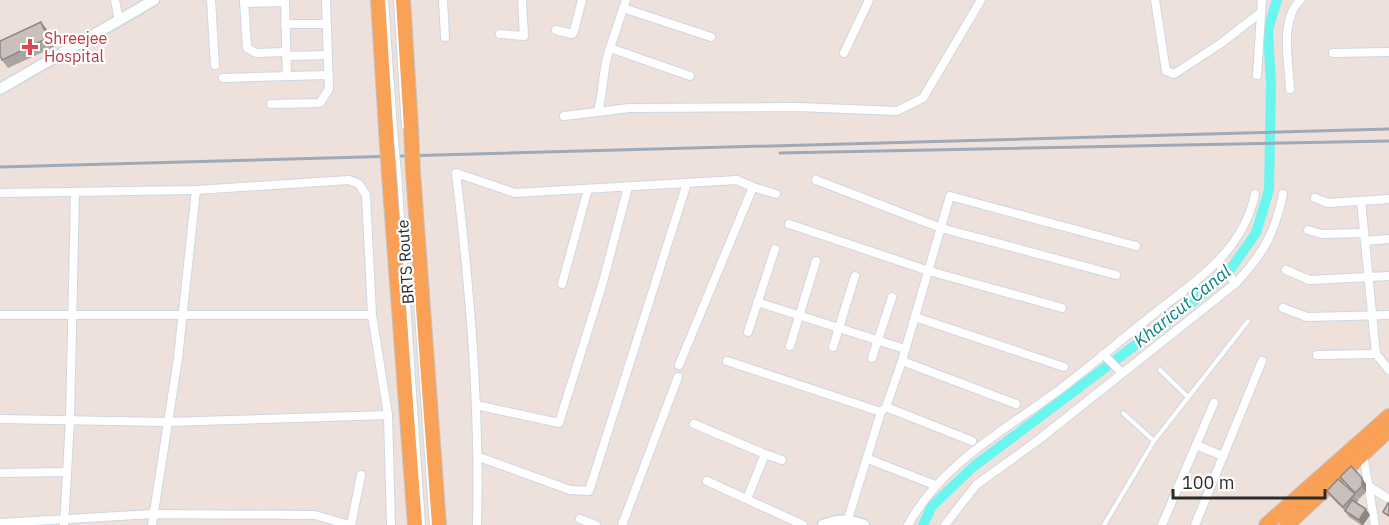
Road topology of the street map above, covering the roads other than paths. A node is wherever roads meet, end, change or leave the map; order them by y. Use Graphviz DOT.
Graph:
graph roads {
  1 [pos="115,0"];
  2 [pos="154,0"];
  3 [pos="212,0"];
  4 [pos="326,0"];
  5 [pos="378,0"];
  6 [pos="386,0"];
  7 [pos="396,0"];
  8 [pos="403,0"];
  9 [pos="443,0"];
  10 [pos="522,0"];
  11 [pos="582,0"];
  12 [pos="868,0"];
  13 [pos="981,0"];
  14 [pos="1155,0"];
  15 [pos="1262,0"];
  16 [pos="1300,0"];
  17 [pos="285,1"];
  18 [pos="244,2"];
  19 [pos="624,4"];
  20 [pos="1259,14"];
  21 [pos="119,21"];
  22 [pos="285,24"];
  23 [pos="327,24"];
  24 [pos="556,30"];
  25 [pos="500,34"];
  26 [pos="445,37"];
  27 [pos="711,37"];
  28 [pos="610,48"];
  29 [pos="1389,52"];
  30 [pos="844,53"];
  31 [pos="1333,53"];
  32 [pos="286,54"];
  33 [pos="327,55"];
  34 [pos="215,65"];
  35 [pos="328,75"];
  36 [pos="1257,75"];
  37 [pos="287,76"];
  38 [pos="690,76"];
  39 [pos="223,78"];
  40 [pos="1,86"];
  41 [pos="1290,89"];
  42 [pos="271,104"];
  43 [pos="598,111"];
  44 [pos="564,116"];
  45 [pos="390,130"];
  46 [pos="407,132"];
  47 [pos="405,151"];
  48 [pos="402,174"];
  49 [pos="816,180"];
  50 [pos="687,183"];
  51 [pos="628,187"];
  52 [pos="753,187"];
  53 [pos="588,189"];
  54 [pos="196,190"];
  55 [pos="75,192"];
  56 [pos="0,194"];
  57 [pos="776,194"];
  58 [pos="1255,194"];
  59 [pos="1282,194"];
  60 [pos="1316,198"];
  61 [pos="1389,199"];
  62 [pos="1361,201"];
  63 [pos="789,224"];
  64 [pos="941,228"];
  65 [pos="1308,230"];
  66 [pos="411,232"];
  67 [pos="1364,237"];
  68 [pos="1389,239"];
  69 [pos="1136,246"];
  70 [pos="775,249"];
  71 [pos="816,261"];
  72 [pos="1219,264"];
  73 [pos="1286,270"];
  74 [pos="928,271"];
  75 [pos="1116,275"];
  76 [pos="855,276"];
  77 [pos="1389,276"];
  78 [pos="1368,278"];
  79 [pos="1235,282"];
  80 [pos="562,284"];
  81 [pos="415,291"];
  82 [pos="892,297"];
  83 [pos="757,302"];
  84 [pos="1062,308"];
  85 [pos="1283,308"];
  86 [pos="0,315"];
  87 [pos="71,315"];
  88 [pos="372,315"];
  89 [pos="1389,315"];
  90 [pos="799,316"];
  91 [pos="1372,316"];
  92 [pos="182,317"];
  93 [pos="915,317"];
  94 [pos="1248,321"];
  95 [pos="839,329"];
  96 [pos="748,332"];
  97 [pos="878,341"];
  98 [pos="790,346"];
  99 [pos="833,347"];
  100 [pos="905,349"];
  101 [pos="1103,354"];
  102 [pos="1376,354"];
  103 [pos="1317,355"];
  104 [pos="872,358"];
  105 [pos="728,361"];
  106 [pos="902,361"];
  107 [pos="1262,361"];
  108 [pos="679,365"];
  109 [pos="1064,367"];
  110 [pos="1160,370"];
  111 [pos="1389,370"];
  112 [pos="1122,374"];
  113 [pos="678,377"];
  114 [pos="1188,397"];
  115 [pos="1214,402"];
  116 [pos="1016,404"];
  117 [pos="476,405"];
  118 [pos="883,410"];
  119 [pos="1123,413"];
  120 [pos="388,416"];
  121 [pos="1389,417"];
  122 [pos="0,419"];
  123 [pos="69,420"];
  124 [pos="167,422"];
  125 [pos="694,424"];
  126 [pos="1389,430"];
  127 [pos="972,441"];
  128 [pos="1154,441"];
  129 [pos="1196,445"];
  130 [pos="765,454"];
  131 [pos="1363,454"];
  132 [pos="1223,456"];
  133 [pos="479,457"];
  134 [pos="868,459"];
  135 [pos="782,460"];
  136 [pos="67,472"];
  137 [pos="0,473"];
  138 [pos="361,475"];
  139 [pos="707,480"];
  140 [pos="935,485"];
  141 [pos="1370,487"];
  142 [pos="747,499"];
  143 [pos="1389,499"];
  144 [pos="153,514"];
  145 [pos="580,519"];
  146 [pos="848,519"];
  147 [pos="0,523"];
  148 [pos="64,523"];
  149 [pos="152,525"];
  150 [pos="350,525"];
  151 [pos="391,525"];
  152 [pos="414,525"];
  153 [pos="423,525"];
  154 [pos="432,525"];
  155 [pos="439,525"];
  156 [pos="477,525"];
  157 [pos="596,525"];
  158 [pos="622,525"];
  159 [pos="803,525"];
  160 [pos="823,525"];
  161 [pos="864,525"];
  162 [pos="908,525"];
  163 [pos="945,525"];
  164 [pos="1104,525"];
  165 [pos="1162,525"];
  166 [pos="1195,525"];
  167 [pos="1266,525"];
  168 [pos="1287,525"];
  169 [pos="1375,525"];
  1 -- 21 [label="street"];
  2 -- 21 [label="street"];
  3 -- 34 [label="street"];
  4 -- 23 [label="street"];
  5 -- 45 [label="main road"];
  6 -- 45 [label="lane"];
  7 -- 46 [label="lane"];
  8 -- 46 [label="main road"];
  9 -- 26 [label="street"];
  10 -- 25 [label="street"];
  11 -- 24 [label="street"];
  12 -- 30 [label="street"];
  13 -- 43 [label="street"];
  14 -- 20 [label="street"];
  15 -- 20 [label="street"];
  16 -- 41 [label="street"];
  17 -- 18 [label="street"];
  17 -- 22 [label="street"];
  18 -- 32 [label="street"];
  19 -- 27 [label="street"];
  19 -- 28 [label="street"];
  20 -- 36 [label="street"];
  21 -- 40 [label="street"];
  22 -- 23 [label="street"];
  22 -- 32 [label="street"];
  23 -- 33 [label="street"];
  28 -- 38 [label="street"];
  28 -- 43 [label="street"];
  29 -- 31 [label="street"];
  32 -- 33 [label="street"];
  32 -- 37 [label="street"];
  33 -- 35 [label="street"];
  35 -- 37 [label="street"];
  35 -- 42 [label="street"];
  37 -- 39 [label="street"];
  43 -- 44 [label="street"];
  45 -- 48 [label="main road, bridge"];
  46 -- 48 [label="main road, bridge"];
  47 -- 48 [label="lane, BRTS Route"];
  48 -- 66 [label="lane, BRTS Route"];
  48 -- 152 [label="main road"];
  48 -- 153 [label="lane, BRTS Route"];
  48 -- 155 [label="main road"];
  49 -- 64 [label="street"];
  50 -- 51 [label="street"];
  50 -- 52 [label="street"];
  50 -- 133 [label="street"];
  51 -- 53 [label="street"];
  51 -- 117 [label="street"];
  52 -- 57 [label="street"];
  52 -- 108 [label="street"];
  53 -- 80 [label="street"];
  53 -- 117 [label="street"];
  54 -- 55 [label="street"];
  54 -- 88 [label="street"];
  54 -- 92 [label="street"];
  55 -- 56 [label="street"];
  55 -- 87 [label="street"];
  58 -- 72 [label="street"];
  59 -- 79 [label="street"];
  60 -- 62 [label="street"];
  61 -- 62 [label="street"];
  62 -- 67 [label="street"];
  63 -- 74 [label="street"];
  64 -- 69 [label="street"];
  64 -- 74 [label="street"];
  64 -- 75 [label="street"];
  65 -- 67 [label="street"];
  67 -- 68 [label="street"];
  67 -- 78 [label="street"];
  70 -- 83 [label="street"];
  71 -- 90 [label="street"];
  72 -- 79 [label="street"];
  72 -- 101 [label="street"];
  73 -- 78 [label="street"];
  74 -- 84 [label="street"];
  74 -- 93 [label="street"];
  76 -- 95 [label="street"];
  77 -- 78 [label="street"];
  78 -- 91 [label="street"];
  79 -- 112 [label="street"];
  81 -- 154 [label="lane, BRTS Route"];
  82 -- 97 [label="street"];
  83 -- 90 [label="street"];
  83 -- 96 [label="street"];
  85 -- 91 [label="street"];
  86 -- 87 [label="street"];
  87 -- 92 [label="street"];
  87 -- 123 [label="street"];
  88 -- 92 [label="street"];
  88 -- 120 [label="street"];
  89 -- 91 [label="street"];
  90 -- 95 [label="street"];
  90 -- 98 [label="street"];
  91 -- 102 [label="street"];
  92 -- 124 [label="street"];
  93 -- 100 [label="street"];
  93 -- 109 [label="street"];
  94 -- 114 [label="lane"];
  95 -- 97 [label="street"];
  95 -- 99 [label="street"];
  97 -- 100 [label="street"];
  97 -- 104 [label="street"];
  100 -- 106 [label="street"];
  101 -- 112 [label="street"];
  101 -- 140 [label="street"];
  102 -- 103 [label="street"];
  102 -- 111 [label="street"];
  105 -- 118 [label="street"];
  106 -- 116 [label="street"];
  106 -- 118 [label="street"];
  107 -- 132 [label="street"];
  110 -- 114 [label="lane"];
  112 -- 163 [label="street"];
  113 -- 158 [label="street"];
  114 -- 128 [label="lane"];
  115 -- 129 [label="street"];
  117 -- 133 [label="street"];
  118 -- 127 [label="street"];
  118 -- 134 [label="street"];
  119 -- 128 [label="lane"];
  120 -- 124 [label="street"];
  120 -- 151 [label="street"];
  121 -- 167 [label="main road"];
  122 -- 123 [label="street"];
  123 -- 124 [label="street"];
  123 -- 136 [label="street"];
  124 -- 144 [label="street"];
  125 -- 130 [label="street"];
  126 -- 131 [label="main road"];
  128 -- 164 [label="lane"];
  129 -- 132 [label="street"];
  129 -- 165 [label="street"];
  130 -- 135 [label="street"];
  130 -- 142 [label="street"];
  131 -- 141 [label="street"];
  131 -- 168 [label="main road"];
  132 -- 166 [label="street"];
  133 -- 156 [label="street"];
  134 -- 140 [label="street"];
  134 -- 146 [label="street"];
  136 -- 137 [label="street"];
  136 -- 148 [label="street"];
  138 -- 150 [label="street"];
  139 -- 142 [label="street"];
  140 -- 162 [label="street"];
  141 -- 143 [label="street"];
  141 -- 169 [label="street"];
  142 -- 159 [label="street"];
  144 -- 148 [label="street"];
  144 -- 149 [label="street"];
  144 -- 150 [label="street"];
  145 -- 157 [label="street"];
  146 -- 160 [label="street"];
  146 -- 161 [label="street"];
  147 -- 148 [label="street"];
}
